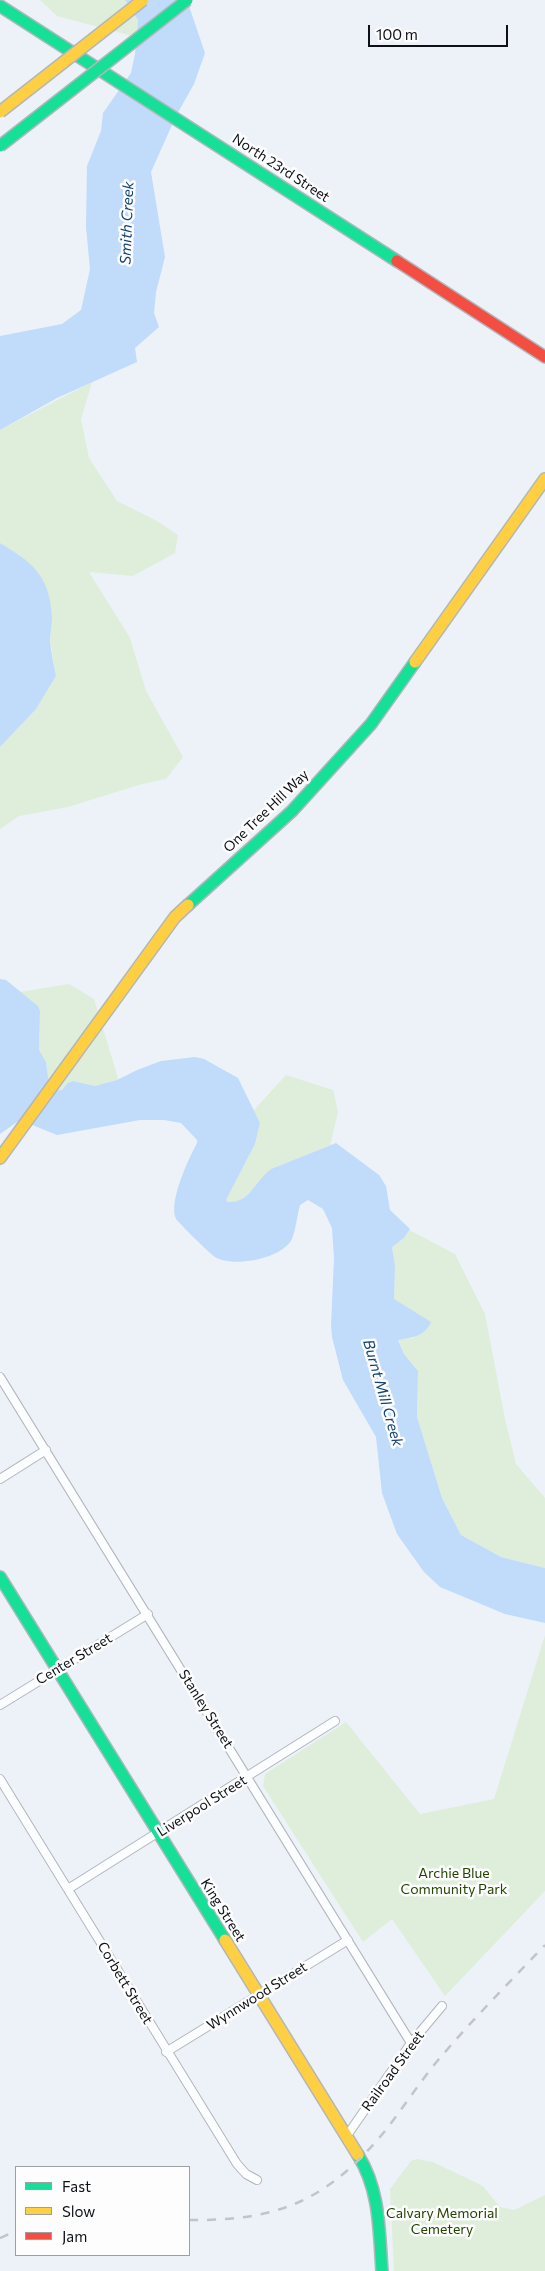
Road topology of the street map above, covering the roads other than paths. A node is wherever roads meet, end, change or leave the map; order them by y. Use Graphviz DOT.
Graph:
graph roads {
  1 [pos="143,0"];
  2 [pos="188,0"];
  3 [pos="0,6"];
  4 [pos="0,112"];
  5 [pos="0,146"];
  6 [pos="545,357"];
  7 [pos="545,479"];
  8 [pos="0,1158"];
  9 [pos="0,1377"];
  10 [pos="46,1450"];
  11 [pos="0,1479"];
  12 [pos="0,1577"];
  13 [pos="148,1614"];
  14 [pos="58,1669"];
  15 [pos="0,1704"];
  16 [pos="335,1721"];
  17 [pos="248,1777"];
  18 [pos="0,1779"];
  19 [pos="158,1833"];
  20 [pos="68,1889"];
  21 [pos="348,1940"];
  22 [pos="258,1996"];
  23 [pos="442,2006"];
  24 [pos="411,2043"];
  25 [pos="166,2052"];
  26 [pos="346,2137"];
  27 [pos="257,2180"];
  28 [pos="382,2271"];
  1 -- 4 [label="main road, bridge"];
  2 -- 5 [label="main road, bridge"];
  3 -- 6 [label="main road, North 23rd Street"];
  7 -- 8 [label="main road, One Tree Hill Way"];
  9 -- 10 [label="street, Stanley Street"];
  10 -- 11 [label="street"];
  10 -- 13 [label="street, Stanley Street"];
  12 -- 14 [label="main road, King Street"];
  13 -- 14 [label="street, Center Street"];
  13 -- 17 [label="street, Stanley Street"];
  14 -- 15 [label="street, Center Street"];
  14 -- 19 [label="main road, King Street"];
  16 -- 17 [label="street, Liverpool Street"];
  17 -- 19 [label="street, Liverpool Street"];
  17 -- 21 [label="street, Stanley Street"];
  18 -- 20 [label="street, Corbett Street"];
  19 -- 20 [label="street, Liverpool Street"];
  19 -- 22 [label="main road, King Street"];
  20 -- 25 [label="street, Corbett Street"];
  21 -- 22 [label="street, Wynnwood Street"];
  21 -- 24 [label="street, Stanley Street"];
  22 -- 25 [label="street, Wynnwood Street"];
  22 -- 26 [label="main road, King Street"];
  23 -- 24 [label="street, Railroad Street"];
  24 -- 26 [label="street, Railroad Street"];
  25 -- 27 [label="street, Corbett Street"];
  26 -- 28 [label="main road, King Street"];
}
